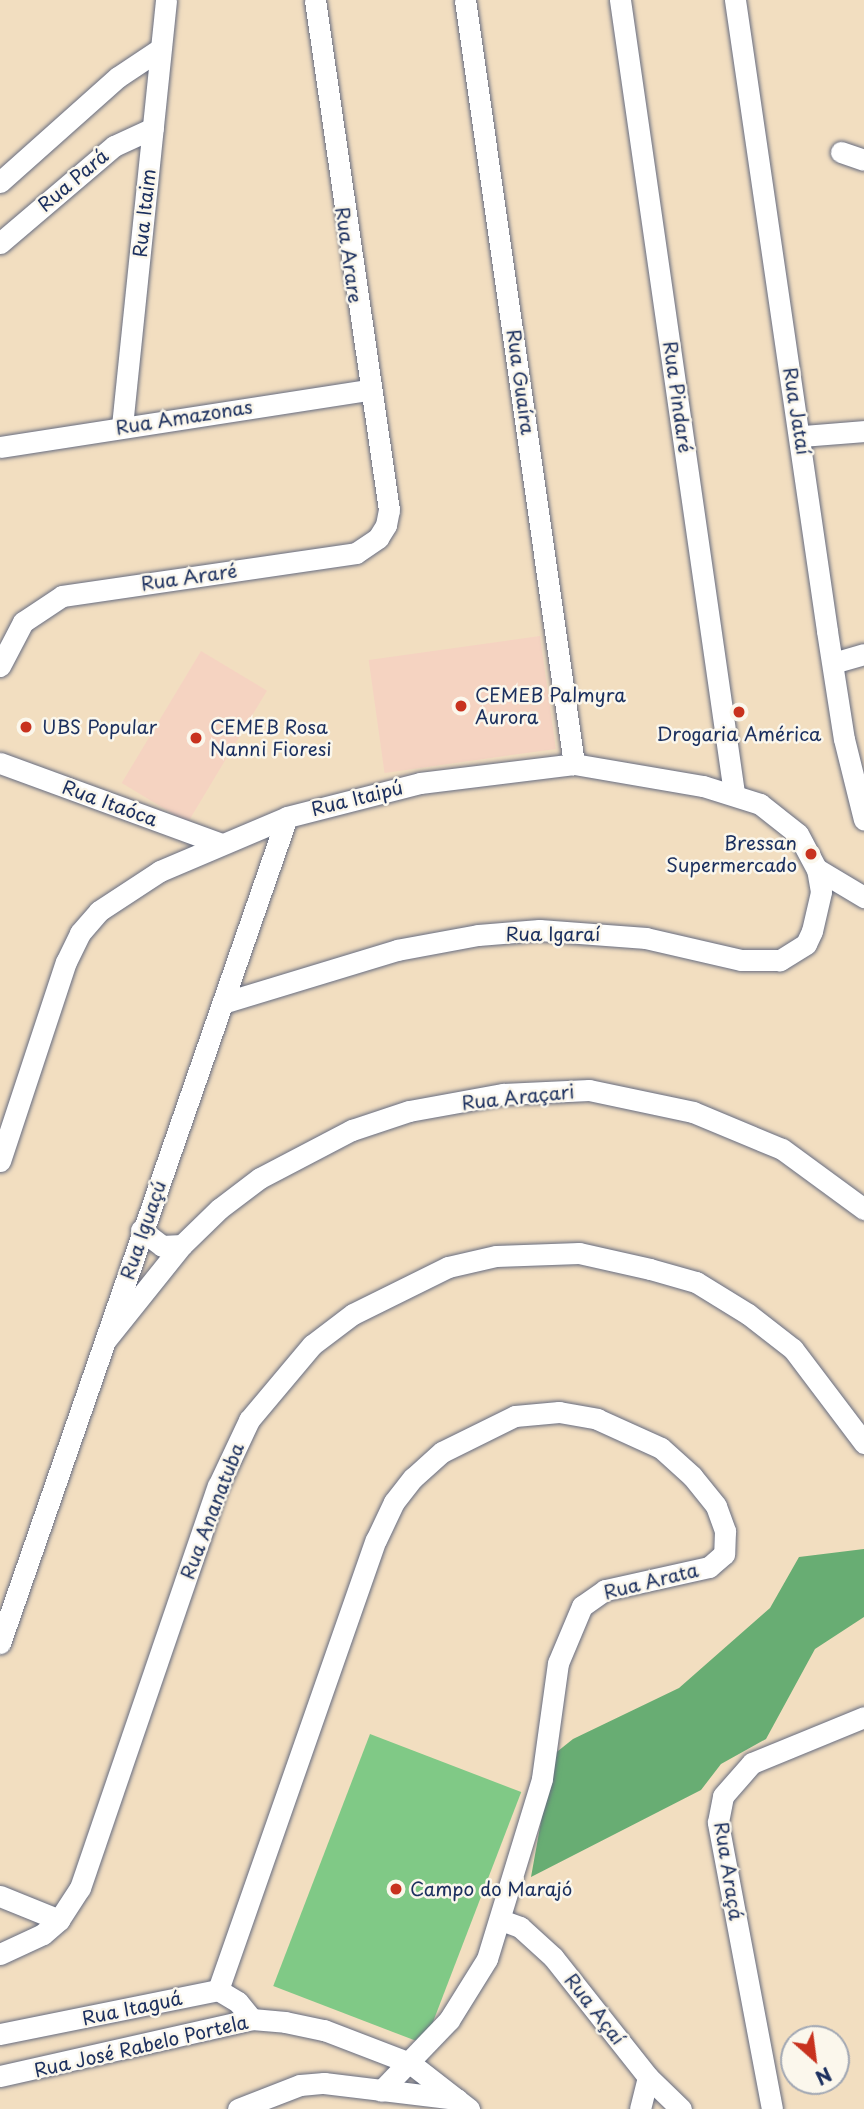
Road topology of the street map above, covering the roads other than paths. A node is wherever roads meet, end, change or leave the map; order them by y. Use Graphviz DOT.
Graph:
graph roads {
  1 [pos="166,0"];
  2 [pos="314,0"];
  3 [pos="465,0"];
  4 [pos="620,0"];
  5 [pos="736,0"];
  6 [pos="160,49"];
  7 [pos="153,128"];
  8 [pos="841,152"];
  9 [pos="864,160"];
  10 [pos="0,182"];
  11 [pos="0,243"];
  12 [pos="368,390"];
  13 [pos="122,426"];
  14 [pos="864,431"];
  15 [pos="802,436"];
  16 [pos="0,447"];
  17 [pos="388,510"];
  18 [pos="864,654"];
  19 [pos="833,663"];
  20 [pos="0,666"];
  21 [pos="0,763"];
  22 [pos="574,764"];
  23 [pos="734,793"];
  24 [pos="287,817"];
  25 [pos="864,820"];
  26 [pos="219,843"];
  27 [pos="817,869"];
  28 [pos="864,897"];
  29 [pos="223,1003"];
  30 [pos="0,1161"];
  31 [pos="864,1209"];
  32 [pos="141,1230"];
  33 [pos="182,1245"];
  34 [pos="105,1340"];
  35 [pos="864,1443"];
  36 [pos="0,1643"];
  37 [pos="864,1717"];
  38 [pos="0,1896"];
  39 [pos="59,1920"];
  40 [pos="501,1920"];
  41 [pos="0,1954"];
  42 [pos="218,1990"];
  43 [pos="252,2019"];
  44 [pos="0,2034"];
  45 [pos="410,2063"];
  46 [pos="0,2076"];
  47 [pos="648,2077"];
  48 [pos="382,2091"];
  49 [pos="463,2104"];
  50 [pos="256,2105"];
  51 [pos="238,2109"];
  52 [pos="640,2109"];
  53 [pos="681,2109"];
  54 [pos="772,2109"];
  1 -- 6 [label="street, Rua Itaim"];
  2 -- 12 [label="street, Rua Arare"];
  3 -- 22 [label="street, Rua Guaíra"];
  4 -- 23 [label="street, Rua Pindaré"];
  5 -- 15 [label="street, Rua Jataí"];
  6 -- 7 [label="street, Rua Itaim"];
  6 -- 10 [label="street"];
  7 -- 11 [label="street, Rua Pará"];
  7 -- 13 [label="street, Rua Itaim"];
  8 -- 9 [label="street"];
  12 -- 13 [label="street, Rua Amazonas"];
  12 -- 17 [label="street, Rua Arare"];
  13 -- 16 [label="street, Rua Amazonas"];
  14 -- 15 [label="street"];
  15 -- 19 [label="street, Rua Jataí"];
  17 -- 20 [label="street, Rua Araré"];
  18 -- 19 [label="street"];
  19 -- 25 [label="street, Rua Jataí"];
  21 -- 26 [label="street, Rua Itaóca"];
  22 -- 23 [label="street, Rua Itaipú"];
  22 -- 24 [label="street, Rua Itaipú"];
  23 -- 27 [label="street, Rua Itaipú"];
  24 -- 26 [label="street, Rua Itaipú"];
  24 -- 29 [label="street, Rua Iguaçú"];
  26 -- 30 [label="street, Rua Itaipú"];
  27 -- 28 [label="street"];
  27 -- 29 [label="street, Rua Igaraí"];
  29 -- 32 [label="street, Rua Iguaçú"];
  31 -- 33 [label="street, Rua Araçari"];
  32 -- 33 [label="street"];
  32 -- 34 [label="street, Rua Iguaçú"];
  33 -- 34 [label="street, Rua Araçari"];
  34 -- 36 [label="street, Rua Iguaçú"];
  35 -- 39 [label="street, Rua Ananatuba"];
  37 -- 54 [label="street, Rua Araçá"];
  38 -- 39 [label="street"];
  39 -- 41 [label="street, Rua Ananatuba"];
  40 -- 42 [label="street, Rua Arata"];
  40 -- 45 [label="street, Rua Arata"];
  40 -- 47 [label="street, Rua Açaí"];
  42 -- 43 [label="street"];
  42 -- 44 [label="street, Rua Itaguá"];
  43 -- 45 [label="street, Rua José Rabelo Portela"];
  43 -- 46 [label="street, Rua José Rabelo Portela"];
  45 -- 48 [label="street, Rua Arata"];
  45 -- 49 [label="street, Rua José Rabelo Portela"];
  47 -- 52 [label="street"];
  47 -- 53 [label="street, Rua Açaí"];
  48 -- 49 [label="street"];
  48 -- 50 [label="street"];
  50 -- 51 [label="street"];
}
